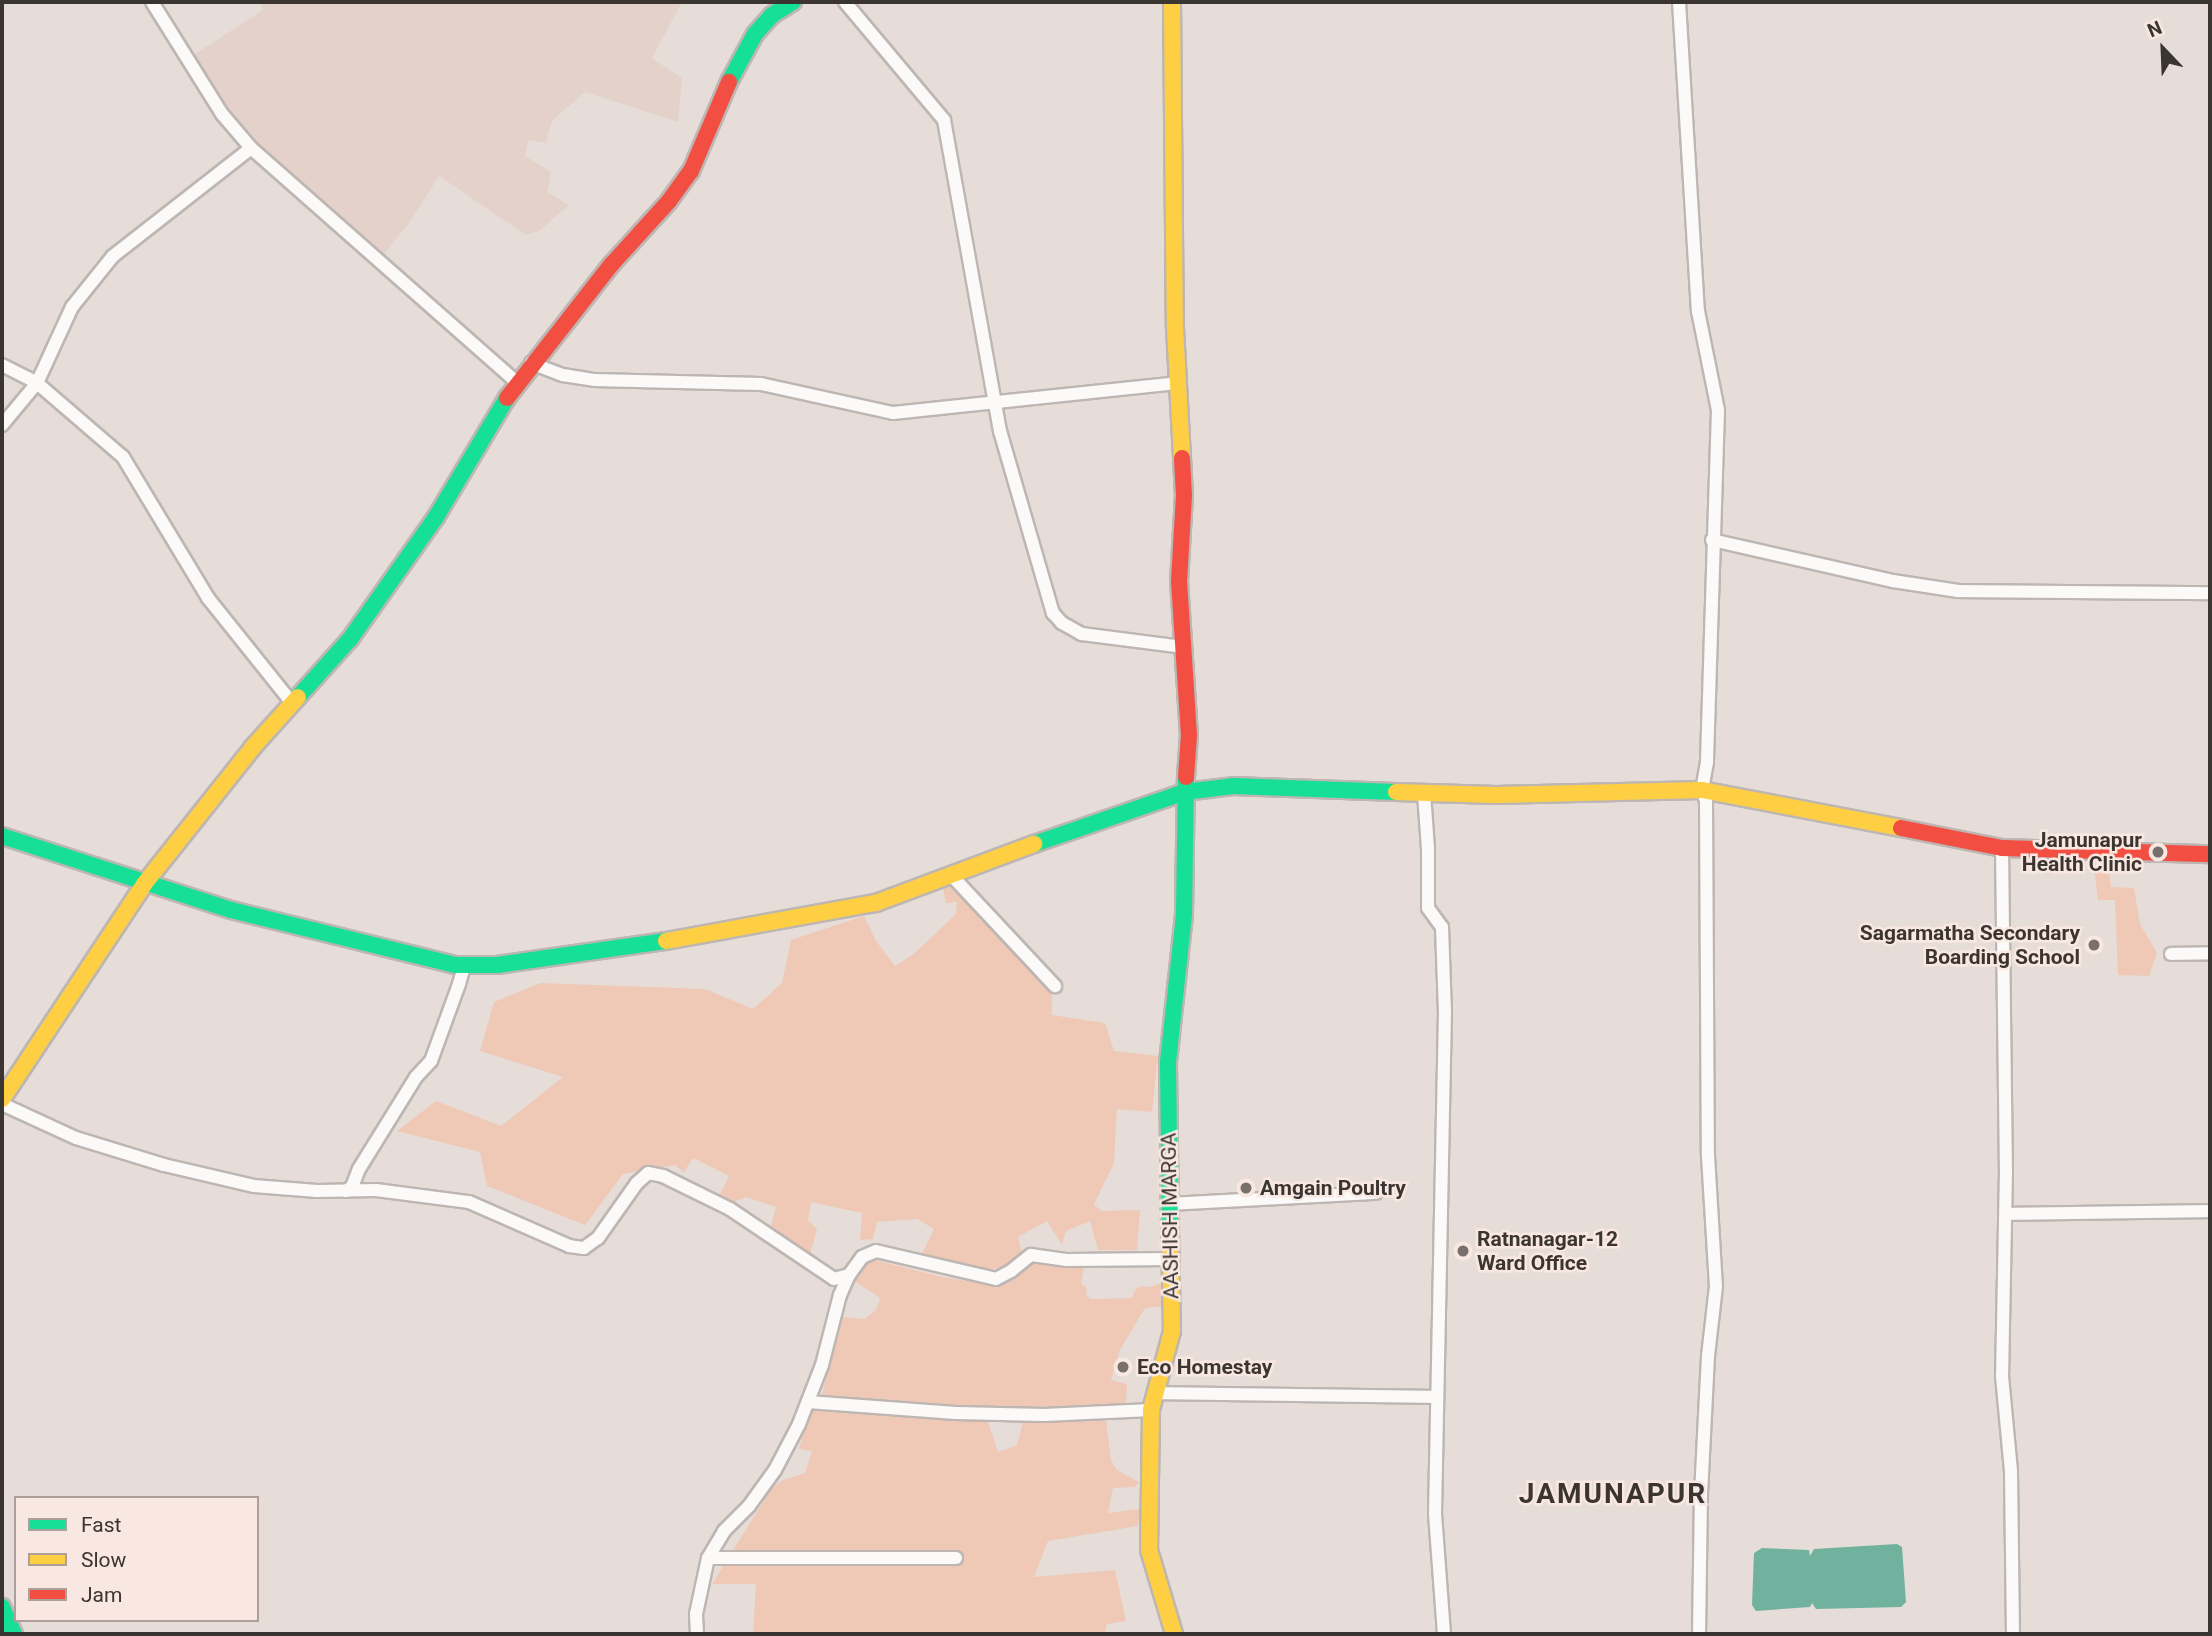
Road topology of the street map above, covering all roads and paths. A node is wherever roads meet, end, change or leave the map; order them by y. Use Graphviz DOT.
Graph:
graph roads {
  1 [pos="152,2"];
  2 [pos="793,2"];
  3 [pos="845,2"];
  4 [pos="1172,2"];
  5 [pos="1679,2"];
  6 [pos="251,148"];
  7 [pos="531,363"];
  8 [pos="2,365"];
  9 [pos="516,382"];
  10 [pos="37,383"];
  11 [pos="1179,383"];
  12 [pos="995,403"];
  13 [pos="2,425"];
  14 [pos="1712,540"];
  15 [pos="2210,593"];
  16 [pos="1184,647"];
  17 [pos="293,704"];
  18 [pos="1702,790"];
  19 [pos="1185,792"];
  20 [pos="1424,793"];
  21 [pos="2,836"];
  22 [pos="2002,848"];
  23 [pos="2210,854"];
  24 [pos="952,876"];
  25 [pos="145,883"];
  26 [pos="2210,953"];
  27 [pos="2171,954"];
  28 [pos="458,965"];
  29 [pos="1055,986"];
  30 [pos="2,1099"];
  31 [pos="2,1104"];
  32 [pos="346,1191"];
  33 [pos="1376,1193"];
  34 [pos="1170,1204"];
  35 [pos="2210,1211"];
  36 [pos="2006,1214"];
  37 [pos="1172,1259"];
  38 [pos="849,1275"];
  39 [pos="1156,1393"];
  40 [pos="1436,1397"];
  41 [pos="808,1402"];
  42 [pos="1151,1410"];
  43 [pos="708,1558"];
  44 [pos="956,1558"];
  45 [pos="2,1607"];
  46 [pos="14,1634"];
  47 [pos="697,1634"];
  48 [pos="1174,1634"];
  49 [pos="1444,1634"];
  50 [pos="1699,1634"];
  51 [pos="2013,1634"];
  1 -- 6 [label="street"];
  2 -- 7 [label="street"];
  3 -- 12 [label="street"];
  4 -- 11 [label="street, AASHISH MARGA"];
  5 -- 14 [label="street"];
  6 -- 9 [label="street"];
  6 -- 10 [label="street"];
  7 -- 9 [label="street"];
  7 -- 12 [label="street"];
  8 -- 10 [label="street"];
  9 -- 17 [label="street"];
  10 -- 13 [label="street"];
  10 -- 17 [label="street"];
  11 -- 12 [label="street"];
  11 -- 16 [label="street, AASHISH MARGA"];
  12 -- 16 [label="street"];
  14 -- 15 [label="street"];
  14 -- 18 [label="street"];
  16 -- 19 [label="street, AASHISH MARGA"];
  17 -- 25 [label="street"];
  18 -- 20 [label="street"];
  18 -- 22 [label="street"];
  18 -- 50 [label="street"];
  19 -- 20 [label="street"];
  19 -- 24 [label="street"];
  19 -- 34 [label="street, AASHISH MARGA"];
  20 -- 40 [label="street"];
  21 -- 25 [label="street"];
  22 -- 23 [label="street"];
  22 -- 36 [label="street"];
  24 -- 28 [label="street"];
  24 -- 29 [label="street"];
  25 -- 28 [label="street"];
  25 -- 30 [label="street"];
  26 -- 27 [label="street"];
  28 -- 32 [label="street"];
  31 -- 32 [label="street"];
  32 -- 38 [label="street"];
  33 -- 34 [label="street"];
  34 -- 37 [label="street, AASHISH MARGA"];
  35 -- 36 [label="street"];
  36 -- 51 [label="street"];
  37 -- 38 [label="street"];
  37 -- 39 [label="street, AASHISH MARGA"];
  38 -- 41 [label="street"];
  39 -- 40 [label="street"];
  39 -- 42 [label="street, AASHISH MARGA"];
  40 -- 49 [label="street"];
  41 -- 42 [label="street"];
  41 -- 43 [label="street"];
  42 -- 48 [label="street, AASHISH MARGA"];
  43 -- 44 [label="street"];
  43 -- 47 [label="street"];
  45 -- 46 [label="street"];
}
